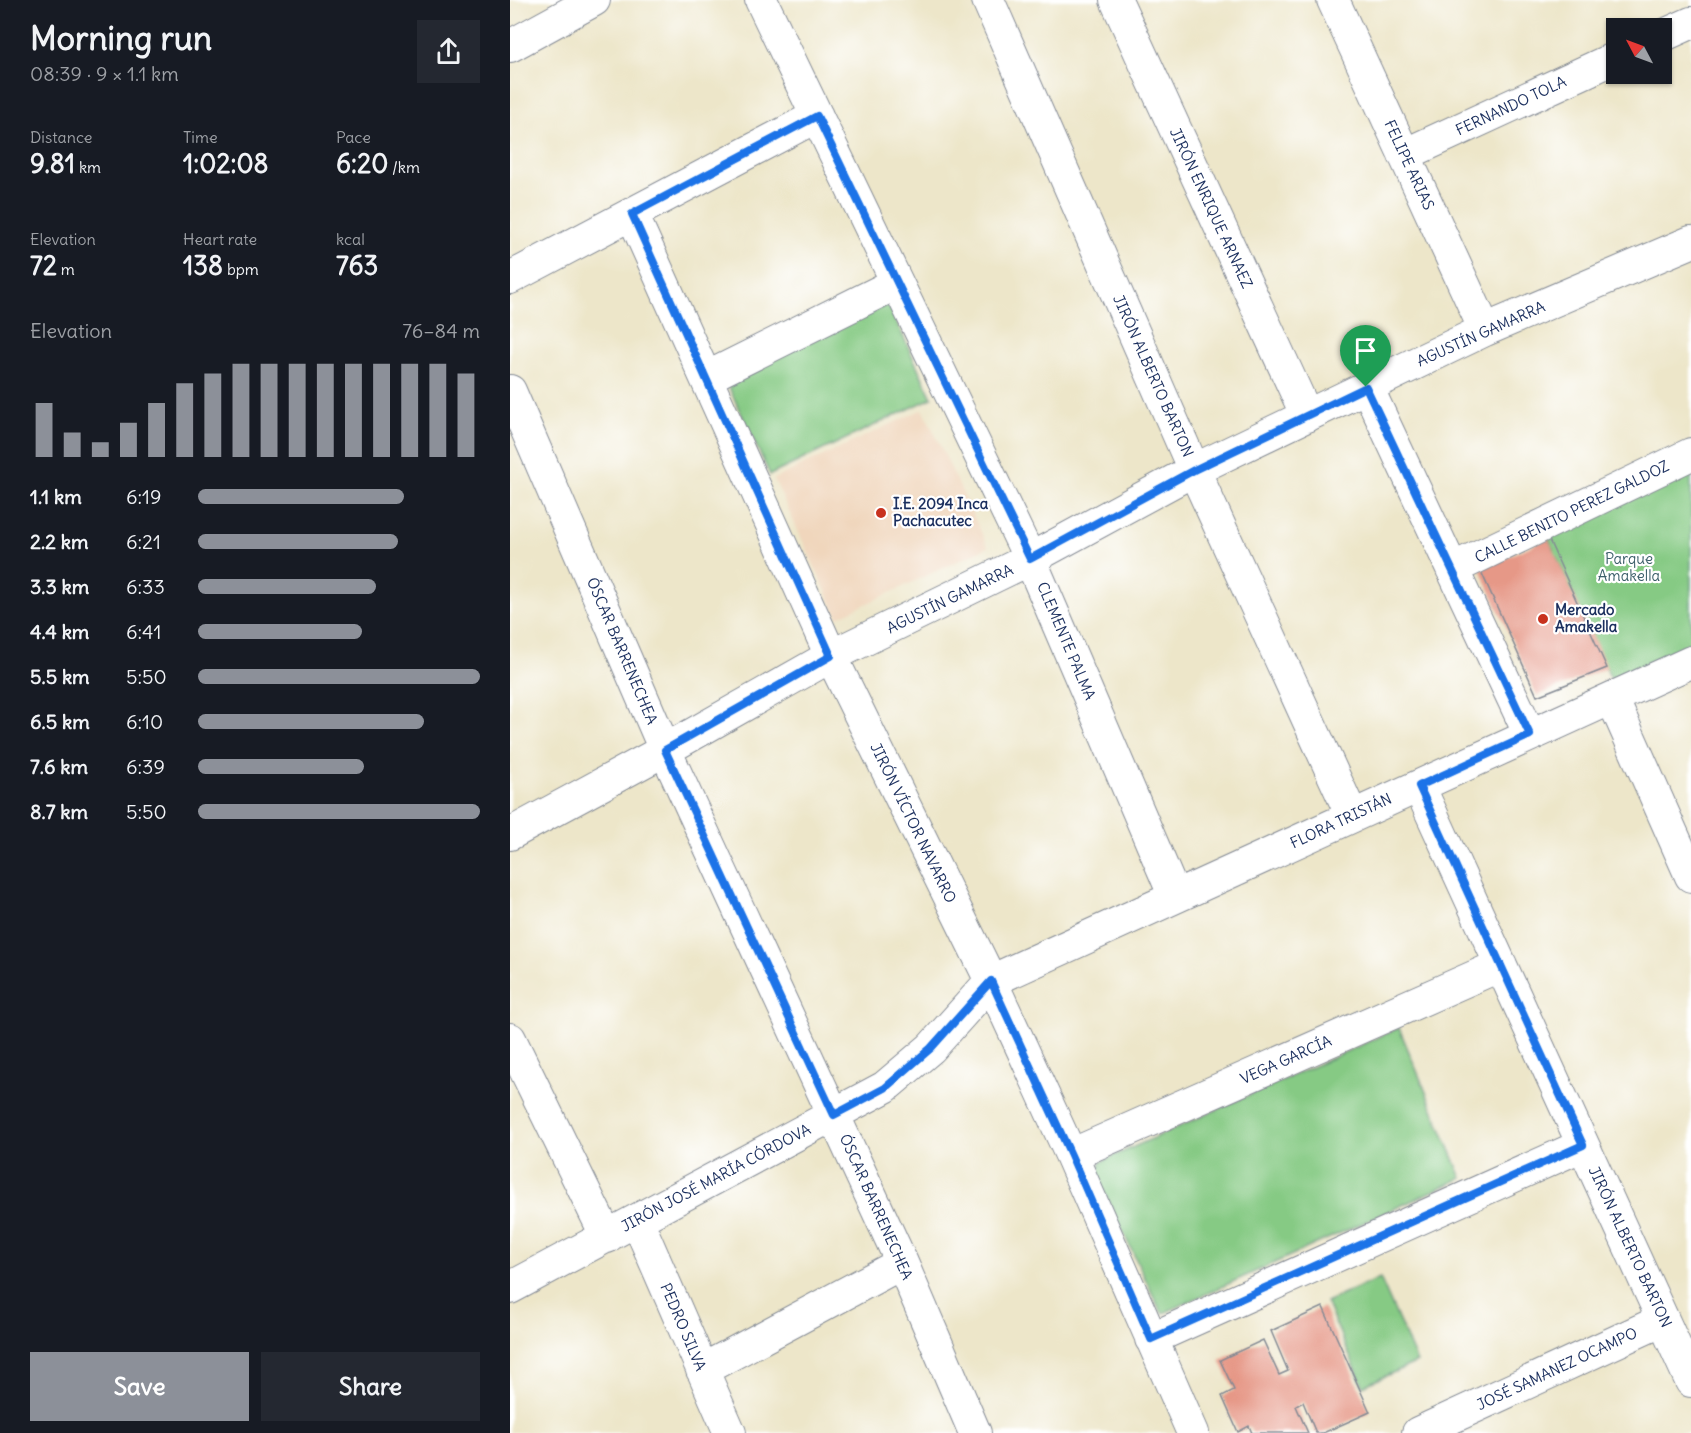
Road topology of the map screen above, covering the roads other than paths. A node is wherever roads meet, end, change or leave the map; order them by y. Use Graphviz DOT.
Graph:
graph roads {
  1 [pos="594,0"];
  2 [pos="761,0"];
  3 [pos="988,0"];
  4 [pos="1116,0"];
  5 [pos="1333,0"];
  6 [pos="1684,0"];
  7 [pos="1691,15"];
  8 [pos="1691,23"];
  9 [pos="1672,32"];
  10 [pos="510,46"];
  11 [pos="1606,62"];
  12 [pos="817,116"];
  13 [pos="1404,155"];
  14 [pos="632,214"];
  15 [pos="1691,242"];
  16 [pos="510,278"];
  17 [pos="897,283"];
  18 [pos="1485,330"];
  19 [pos="706,378"];
  20 [pos="1366,387"];
  21 [pos="510,391"];
  22 [pos="1307,416"];
  23 [pos="1691,454"];
  24 [pos="1194,470"];
  25 [pos="1030,559"];
  26 [pos="1452,569"];
  27 [pos="831,656"];
  28 [pos="1691,662"];
  29 [pos="1612,698"];
  30 [pos="1530,735"];
  31 [pos="665,750"];
  32 [pos="1419,786"];
  33 [pos="1353,816"];
  34 [pos="510,834"];
  35 [pos="1691,876"];
  36 [pos="1175,897"];
  37 [pos="1501,965"];
  38 [pos="991,981"];
  39 [pos="510,1039"];
  40 [pos="834,1115"];
  41 [pos="1583,1145"];
  42 [pos="1071,1155"];
  43 [pos="637,1220"];
  44 [pos="607,1237"];
  45 [pos="902,1263"];
  46 [pos="510,1288"];
  47 [pos="1663,1320"];
  48 [pos="1151,1339"];
  49 [pos="702,1370"];
  50 [pos="1691,1381"];
  51 [pos="730,1433"];
  52 [pos="975,1433"];
  53 [pos="1193,1433"];
  54 [pos="1418,1433"];
  1 -- 10 [label="street"];
  2 -- 12 [label="street, CLEMENTE PALMA"];
  3 -- 24 [label="street, JIRÓN ALBERTO BARTON"];
  4 -- 22 [label="street, JIRÓN ENRIQUE ARNAEZ"];
  5 -- 13 [label="street, FELIPE ARIAS"];
  6 -- 7 [label="street"];
  8 -- 9 [label="street"];
  11 -- 13 [label="street, FERNANDO TOLA"];
  12 -- 14 [label="street"];
  12 -- 17 [label="street, CLEMENTE PALMA"];
  13 -- 18 [label="street, FELIPE ARIAS"];
  14 -- 16 [label="street"];
  14 -- 19 [label="street, JIRÓN VÍCTOR NAVARRO"];
  15 -- 18 [label="street, AGUSTÍN GAMARRA"];
  17 -- 19 [label="street"];
  17 -- 25 [label="street, CLEMENTE PALMA"];
  18 -- 20 [label="street, AGUSTÍN GAMARRA"];
  19 -- 27 [label="street, JIRÓN VÍCTOR NAVARRO"];
  20 -- 22 [label="street, AGUSTÍN GAMARRA"];
  20 -- 26 [label="street"];
  21 -- 31 [label="street, ÓSCAR BARRENECHEA"];
  22 -- 24 [label="street, AGUSTÍN GAMARRA"];
  23 -- 26 [label="street, CALLE BENITO PEREZ GALDOZ"];
  24 -- 25 [label="street, AGUSTÍN GAMARRA"];
  24 -- 33 [label="street, JIRÓN ALBERTO BARTON"];
  25 -- 27 [label="street, AGUSTÍN GAMARRA"];
  25 -- 36 [label="street, CLEMENTE PALMA"];
  26 -- 30 [label="street"];
  27 -- 31 [label="street, AGUSTÍN GAMARRA"];
  27 -- 38 [label="street, JIRÓN VÍCTOR NAVARRO"];
  28 -- 29 [label="street, FLORA TRISTÁN"];
  29 -- 30 [label="street, FLORA TRISTÁN"];
  29 -- 35 [label="street"];
  30 -- 32 [label="street, FLORA TRISTÁN"];
  31 -- 34 [label="street, AGUSTÍN GAMARRA"];
  31 -- 40 [label="street, ÓSCAR BARRENECHEA"];
  32 -- 33 [label="street, FLORA TRISTÁN"];
  32 -- 37 [label="street, JIRÓN ALBERTO BARTON"];
  33 -- 36 [label="street, FLORA TRISTÁN"];
  36 -- 38 [label="street, FLORA TRISTÁN"];
  37 -- 41 [label="street, JIRÓN ALBERTO BARTON"];
  37 -- 42 [label="street, VEGA GARCÍA"];
  38 -- 40 [label="street, JIRÓN JOSÉ MARÍA CÓRDOVA"];
  38 -- 42 [label="street, JIRÓN VÍCTOR NAVARRO"];
  39 -- 44 [label="street"];
  40 -- 43 [label="street, JIRÓN JOSÉ MARÍA CÓRDOVA"];
  40 -- 45 [label="street, ÓSCAR BARRENECHEA"];
  41 -- 47 [label="street, JIRÓN ALBERTO BARTON"];
  41 -- 48 [label="street"];
  42 -- 48 [label="street, JIRÓN VÍCTOR NAVARRO"];
  43 -- 44 [label="street, JIRÓN JOSÉ MARÍA CÓRDOVA"];
  43 -- 49 [label="street, PEDRO SILVA"];
  44 -- 46 [label="street, JIRÓN JOSÉ MARÍA CÓRDOVA"];
  45 -- 49 [label="street"];
  45 -- 52 [label="street, ÓSCAR BARRENECHEA"];
  47 -- 50 [label="street, JIRÓN ALBERTO BARTON"];
  47 -- 54 [label="street, JOSÉ SAMANEZ OCAMPO"];
  48 -- 53 [label="street, JIRÓN VÍCTOR NAVARRO"];
  49 -- 51 [label="street, PEDRO SILVA"];
}
